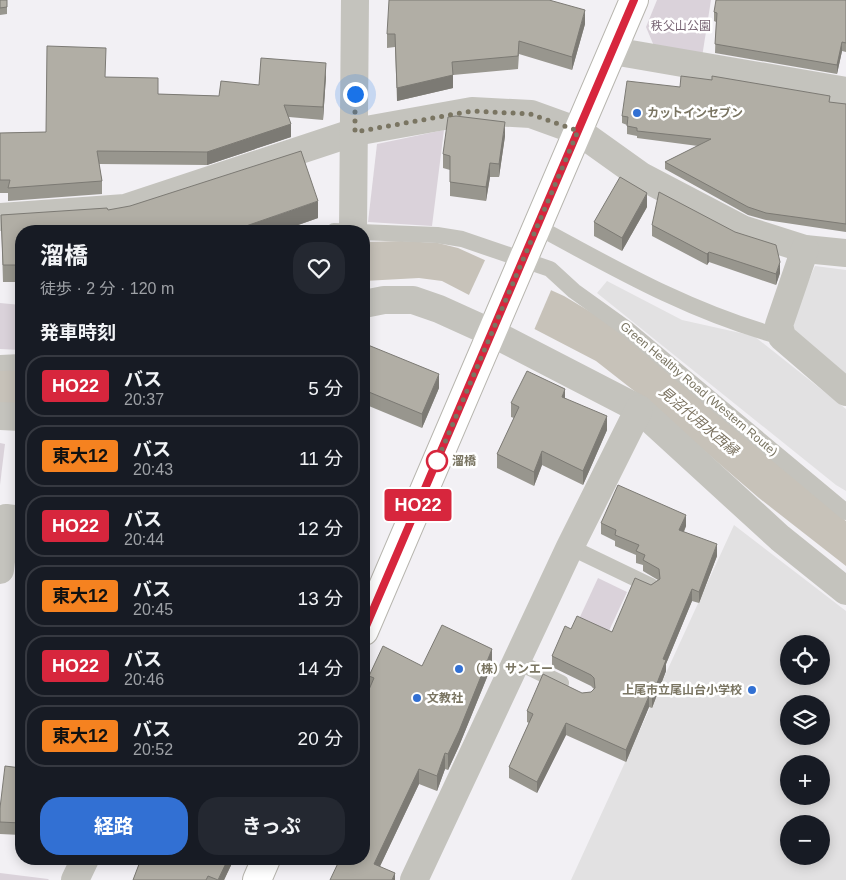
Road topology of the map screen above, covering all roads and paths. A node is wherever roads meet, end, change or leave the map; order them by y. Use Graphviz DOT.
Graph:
graph roads {
  1 [pos="355,0"];
  2 [pos="634,0"];
  3 [pos="613,50"];
  4 [pos="846,91"];
  5 [pos="578,131"];
  6 [pos="355,132"];
  7 [pos="0,216"];
  8 [pos="348,225"];
  9 [pos="538,227"];
  10 [pos="370,232"];
  11 [pos="805,250"];
  12 [pos="846,254"];
  13 [pos="522,264"];
  14 [pos="370,303"];
  15 [pos="495,326"];
  16 [pos="782,336"];
  17 [pos="0,362"];
  18 [pos="15,362"];
  19 [pos="846,392"];
  20 [pos="639,410"];
  21 [pos="0,416"];
  22 [pos="15,417"];
  23 [pos="846,512"];
  24 [pos="15,519"];
  25 [pos="570,547"];
  26 [pos="0,570"];
  27 [pos="651,586"];
  28 [pos="846,591"];
  29 [pos="370,617"];
  30 [pos="516,661"];
  31 [pos="577,691"];
  32 [pos="82,865"];
  33 [pos="263,865"];
  34 [pos="75,880"];
  35 [pos="257,880"];
  36 [pos="414,880"];
  1 -- 6 [label="street"];
  2 -- 3 [label="street"];
  3 -- 4 [label="street"];
  3 -- 5 [label="street"];
  5 -- 6 [label="street"];
  5 -- 9 [label="street"];
  5 -- 11 [label="street"];
  6 -- 7 [label="street"];
  6 -- 8 [label="street"];
  9 -- 13 [label="street"];
  9 -- 16 [label="lane"];
  10 -- 13 [label="lane"];
  11 -- 12 [label="street"];
  11 -- 16 [label="street"];
  13 -- 15 [label="street"];
  13 -- 23 [label="lane, Green Healthy Road (Western Route)"];
  14 -- 15 [label="street"];
  15 -- 20 [label="street"];
  15 -- 29 [label="street"];
  16 -- 19 [label="street"];
  17 -- 18 [label="lane"];
  20 -- 25 [label="street"];
  20 -- 28 [label="street"];
  21 -- 22 [label="street"];
  24 -- 26 [label="street"];
  25 -- 27 [label="lane"];
  25 -- 30 [label="street"];
  30 -- 31 [label="lane"];
  30 -- 36 [label="street"];
  32 -- 34 [label="street"];
  33 -- 35 [label="street"];
}
